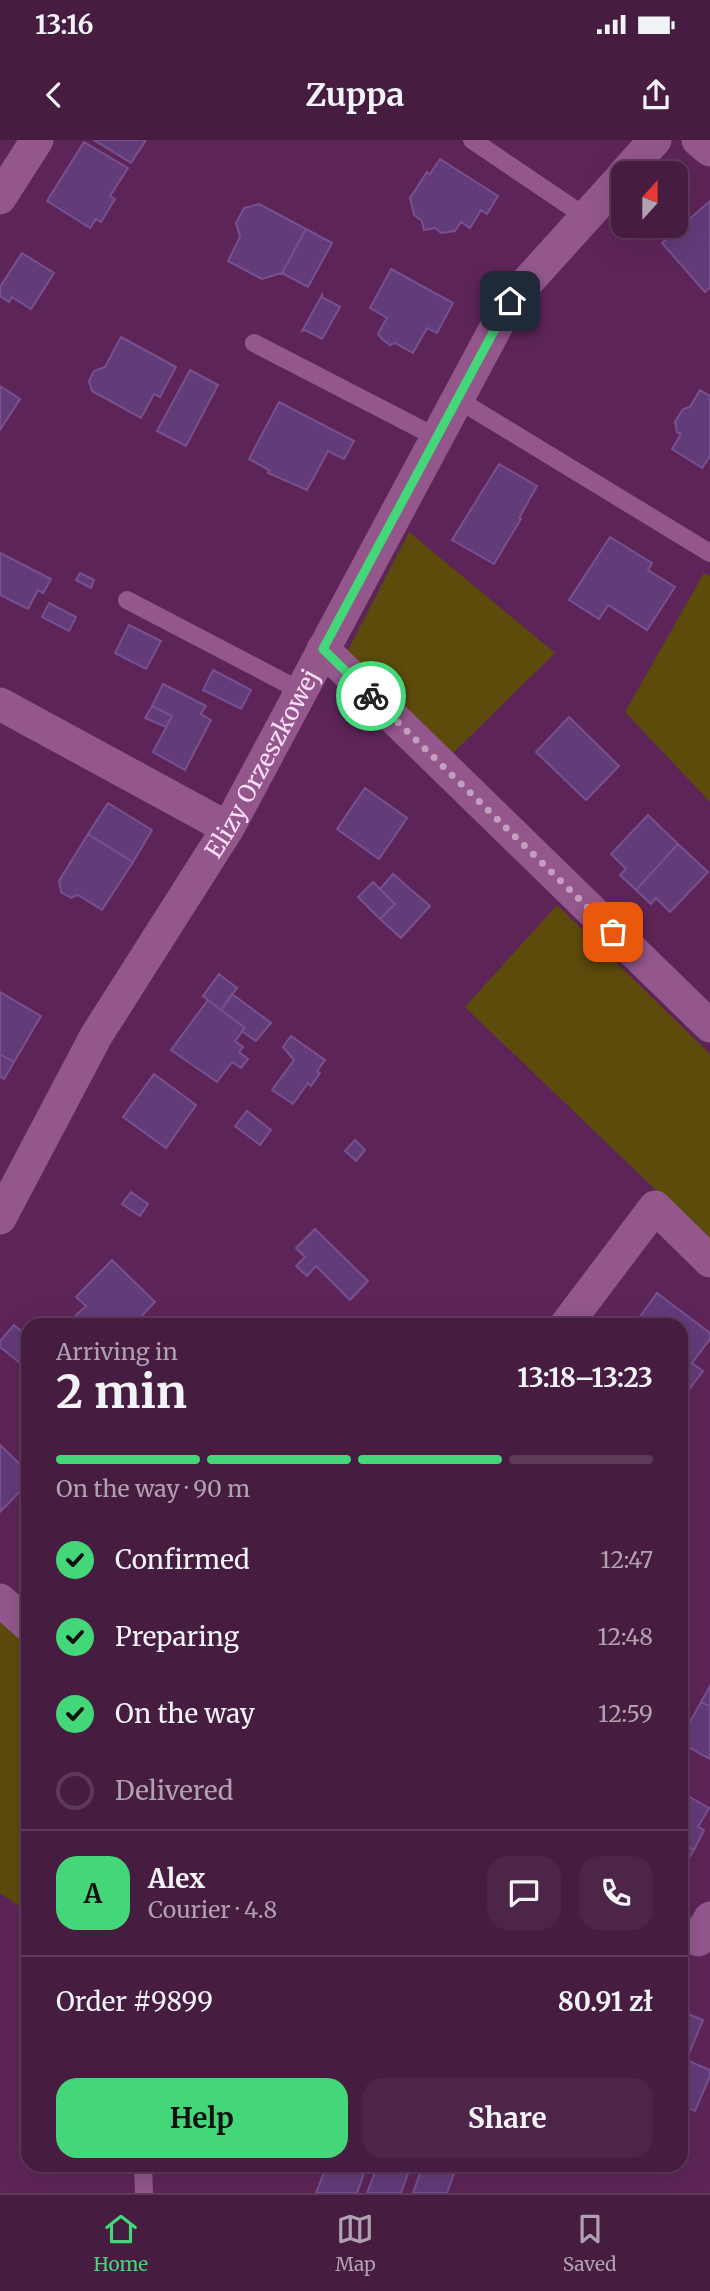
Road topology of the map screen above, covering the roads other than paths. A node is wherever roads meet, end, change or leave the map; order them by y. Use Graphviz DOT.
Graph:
graph roads {
  1 [pos="37,140"];
  2 [pos="472,140"];
  3 [pos="655,140"];
  4 [pos="698,140"];
  5 [pos="710,150"];
  6 [pos="636,161"];
  7 [pos="611,189"];
  8 [pos="0,198"];
  9 [pos="586,217"];
  10 [pos="254,343"];
  11 [pos="457,398"];
  12 [pos="436,437"];
  13 [pos="710,553"];
  14 [pos="127,600"];
  15 [pos="323,649"];
  16 [pos="301,691"];
  17 [pos="0,704"];
  18 [pos="228,828"];
  19 [pos="710,1026"];
  20 [pos="0,1218"];
  21 [pos="710,1261"];
  22 [pos="571,1318"];
  23 [pos="0,1600"];
  24 [pos="21,1619"];
  25 [pos="710,1918"];
  26 [pos="688,1935"];
  27 [pos="143,2172"];
  28 [pos="144,2193"];
  1 -- 8 [label="street"];
  2 -- 9 [label="lane"];
  3 -- 6 [label="street, Elizy Orzeszkowej"];
  4 -- 5 [label="street"];
  7 -- 9 [label="street, Elizy Orzeszkowej"];
  9 -- 11 [label="street, Elizy Orzeszkowej"];
  10 -- 12 [label="lane"];
  11 -- 12 [label="street, Elizy Orzeszkowej"];
  11 -- 13 [label="lane"];
  12 -- 15 [label="street, Elizy Orzeszkowej"];
  14 -- 16 [label="lane"];
  15 -- 16 [label="street, Elizy Orzeszkowej"];
  15 -- 19 [label="street"];
  16 -- 18 [label="street, Elizy Orzeszkowej"];
  17 -- 18 [label="street"];
  18 -- 20 [label="street, Elizy Orzeszkowej"];
  21 -- 22 [label="street"];
  23 -- 24 [label="street"];
  25 -- 26 [label="street"];
  27 -- 28 [label="lane"];
}
